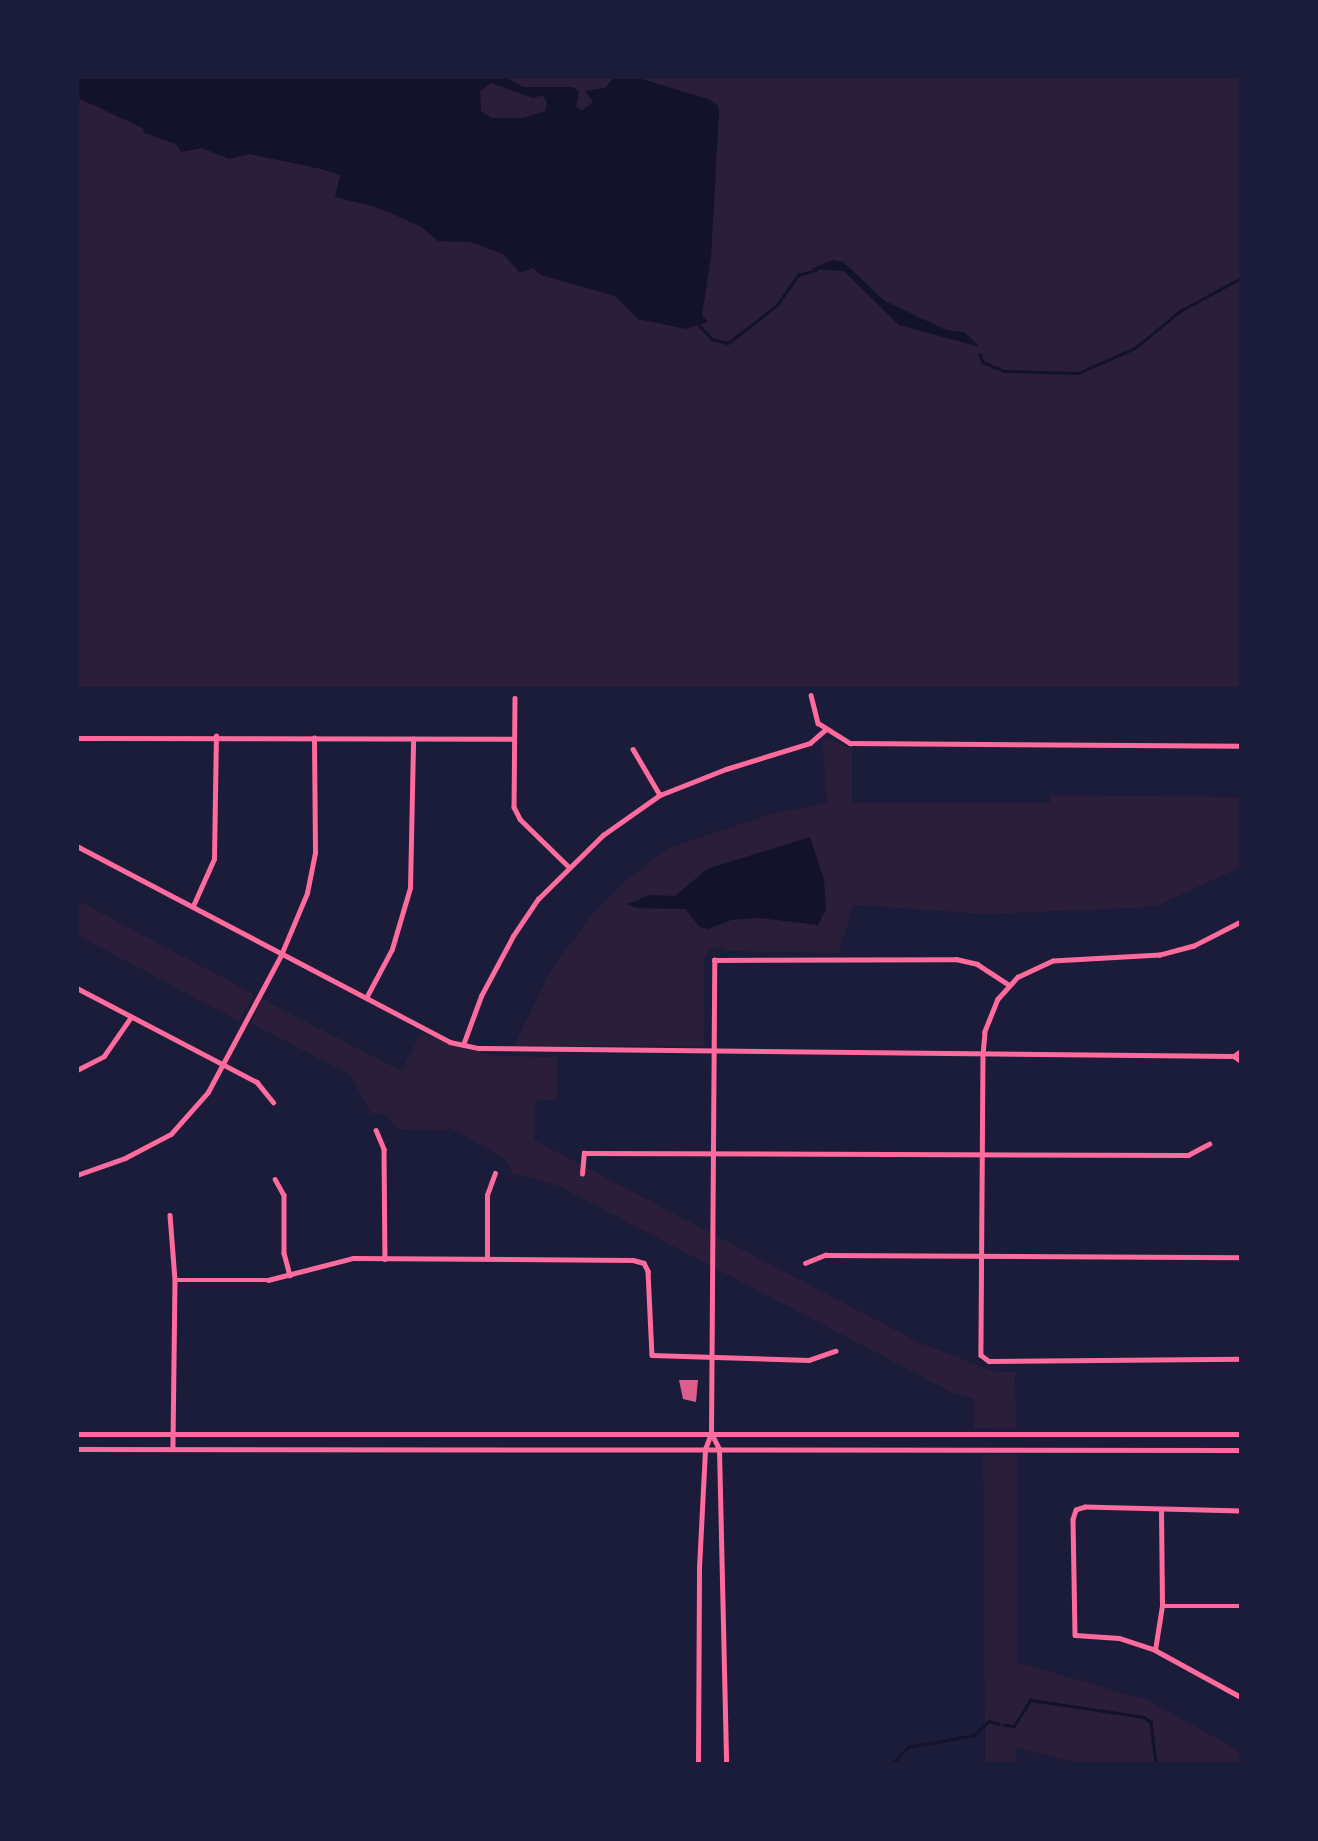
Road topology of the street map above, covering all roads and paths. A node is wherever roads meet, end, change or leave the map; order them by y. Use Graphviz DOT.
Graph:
graph roads {
  1 [pos="811,695"];
  2 [pos="515,698"];
  3 [pos="825,730"];
  4 [pos="216,736"];
  5 [pos="77,738"];
  6 [pos="314,738"];
  7 [pos="413,738"];
  8 [pos="514,739"];
  9 [pos="1241,746"];
  10 [pos="634,749"];
  11 [pos="660,795"];
  12 [pos="77,846"];
  13 [pos="569,867"];
  14 [pos="193,906"];
  15 [pos="1241,922"];
  16 [pos="281,955"];
  17 [pos="1008,984"];
  18 [pos="77,988"];
  19 [pos="366,998"];
  20 [pos="131,1017"];
  21 [pos="463,1045"];
  22 [pos="1241,1051"];
  23 [pos="711,1052"];
  24 [pos="983,1054"];
  25 [pos="1234,1056"];
  26 [pos="1241,1060"];
  27 [pos="223,1063"];
  28 [pos="77,1070"];
  29 [pos="273,1102"];
  30 [pos="376,1130"];
  31 [pos="1209,1144"];
  32 [pos="982,1153"];
  33 [pos="713,1154"];
  34 [pos="495,1173"];
  35 [pos="582,1174"];
  36 [pos="77,1175"];
  37 [pos="275,1179"];
  38 [pos="170,1215"];
  39 [pos="982,1256"];
  40 [pos="1241,1257"];
  41 [pos="385,1259"];
  42 [pos="487,1259"];
  43 [pos="805,1263"];
  44 [pos="290,1275"];
  45 [pos="175,1280"];
  46 [pos="835,1351"];
  47 [pos="1241,1359"];
  48 [pos="713,1360"];
  49 [pos="446,1433"];
  50 [pos="598,1433"];
  51 [pos="711,1433"];
  52 [pos="77,1434"];
  53 [pos="173,1434"];
  54 [pos="1241,1434"];
  55 [pos="77,1449"];
  56 [pos="173,1449"];
  57 [pos="446,1449"];
  58 [pos="597,1449"];
  59 [pos="705,1449"];
  60 [pos="719,1449"];
  61 [pos="1241,1450"];
  62 [pos="1241,1511"];
  63 [pos="1161,1512"];
  64 [pos="1162,1606"];
  65 [pos="1241,1606"];
  66 [pos="1155,1650"];
  67 [pos="1241,1697"];
  68 [pos="698,1764"];
  69 [pos="726,1764"];
  1 -- 3 [label="street"];
  2 -- 8 [label="street"];
  3 -- 9 [label="street"];
  3 -- 11 [label="street"];
  4 -- 5 [label="street"];
  4 -- 6 [label="street"];
  4 -- 14 [label="street"];
  6 -- 7 [label="street"];
  6 -- 16 [label="street"];
  7 -- 8 [label="street"];
  7 -- 19 [label="street"];
  8 -- 13 [label="street"];
  10 -- 11 [label="street"];
  11 -- 13 [label="street"];
  12 -- 14 [label="street"];
  13 -- 21 [label="street"];
  14 -- 16 [label="street"];
  15 -- 17 [label="street"];
  16 -- 19 [label="street"];
  16 -- 27 [label="street"];
  17 -- 23 [label="street"];
  17 -- 24 [label="street"];
  18 -- 20 [label="street"];
  19 -- 21 [label="street"];
  20 -- 27 [label="street"];
  20 -- 28 [label="street"];
  21 -- 23 [label="street"];
  22 -- 25 [label="street"];
  23 -- 24 [label="street"];
  23 -- 33 [label="street"];
  24 -- 25 [label="street"];
  24 -- 32 [label="street"];
  25 -- 26 [label="street"];
  27 -- 29 [label="street"];
  27 -- 36 [label="street"];
  30 -- 41 [label="street"];
  31 -- 32 [label="street"];
  32 -- 33 [label="street"];
  32 -- 39 [label="street"];
  33 -- 35 [label="street"];
  33 -- 48 [label="street"];
  34 -- 42 [label="street"];
  37 -- 44 [label="street"];
  38 -- 45 [label="street"];
  39 -- 40 [label="street"];
  39 -- 43 [label="street"];
  39 -- 47 [label="street"];
  41 -- 42 [label="street"];
  41 -- 44 [label="street"];
  42 -- 48 [label="street"];
  44 -- 45 [label="street"];
  45 -- 53 [label="street"];
  46 -- 48 [label="street"];
  48 -- 51 [label="street"];
  49 -- 50 [label="main road"];
  49 -- 53 [label="main road"];
  49 -- 57 [label="main road"];
  50 -- 51 [label="main road"];
  50 -- 58 [label="main road"];
  51 -- 54 [label="main road"];
  51 -- 59 [label="main road"];
  51 -- 60 [label="main road"];
  52 -- 53 [label="main road"];
  53 -- 56 [label="street"];
  55 -- 56 [label="main road"];
  56 -- 57 [label="main road"];
  57 -- 58 [label="main road"];
  58 -- 59 [label="main road"];
  59 -- 60 [label="main road"];
  59 -- 68 [label="main road"];
  60 -- 61 [label="main road"];
  60 -- 69 [label="main road"];
  62 -- 63 [label="street"];
  63 -- 64 [label="street"];
  63 -- 66 [label="street"];
  64 -- 65 [label="street"];
  64 -- 66 [label="street"];
  66 -- 67 [label="street"];
}
